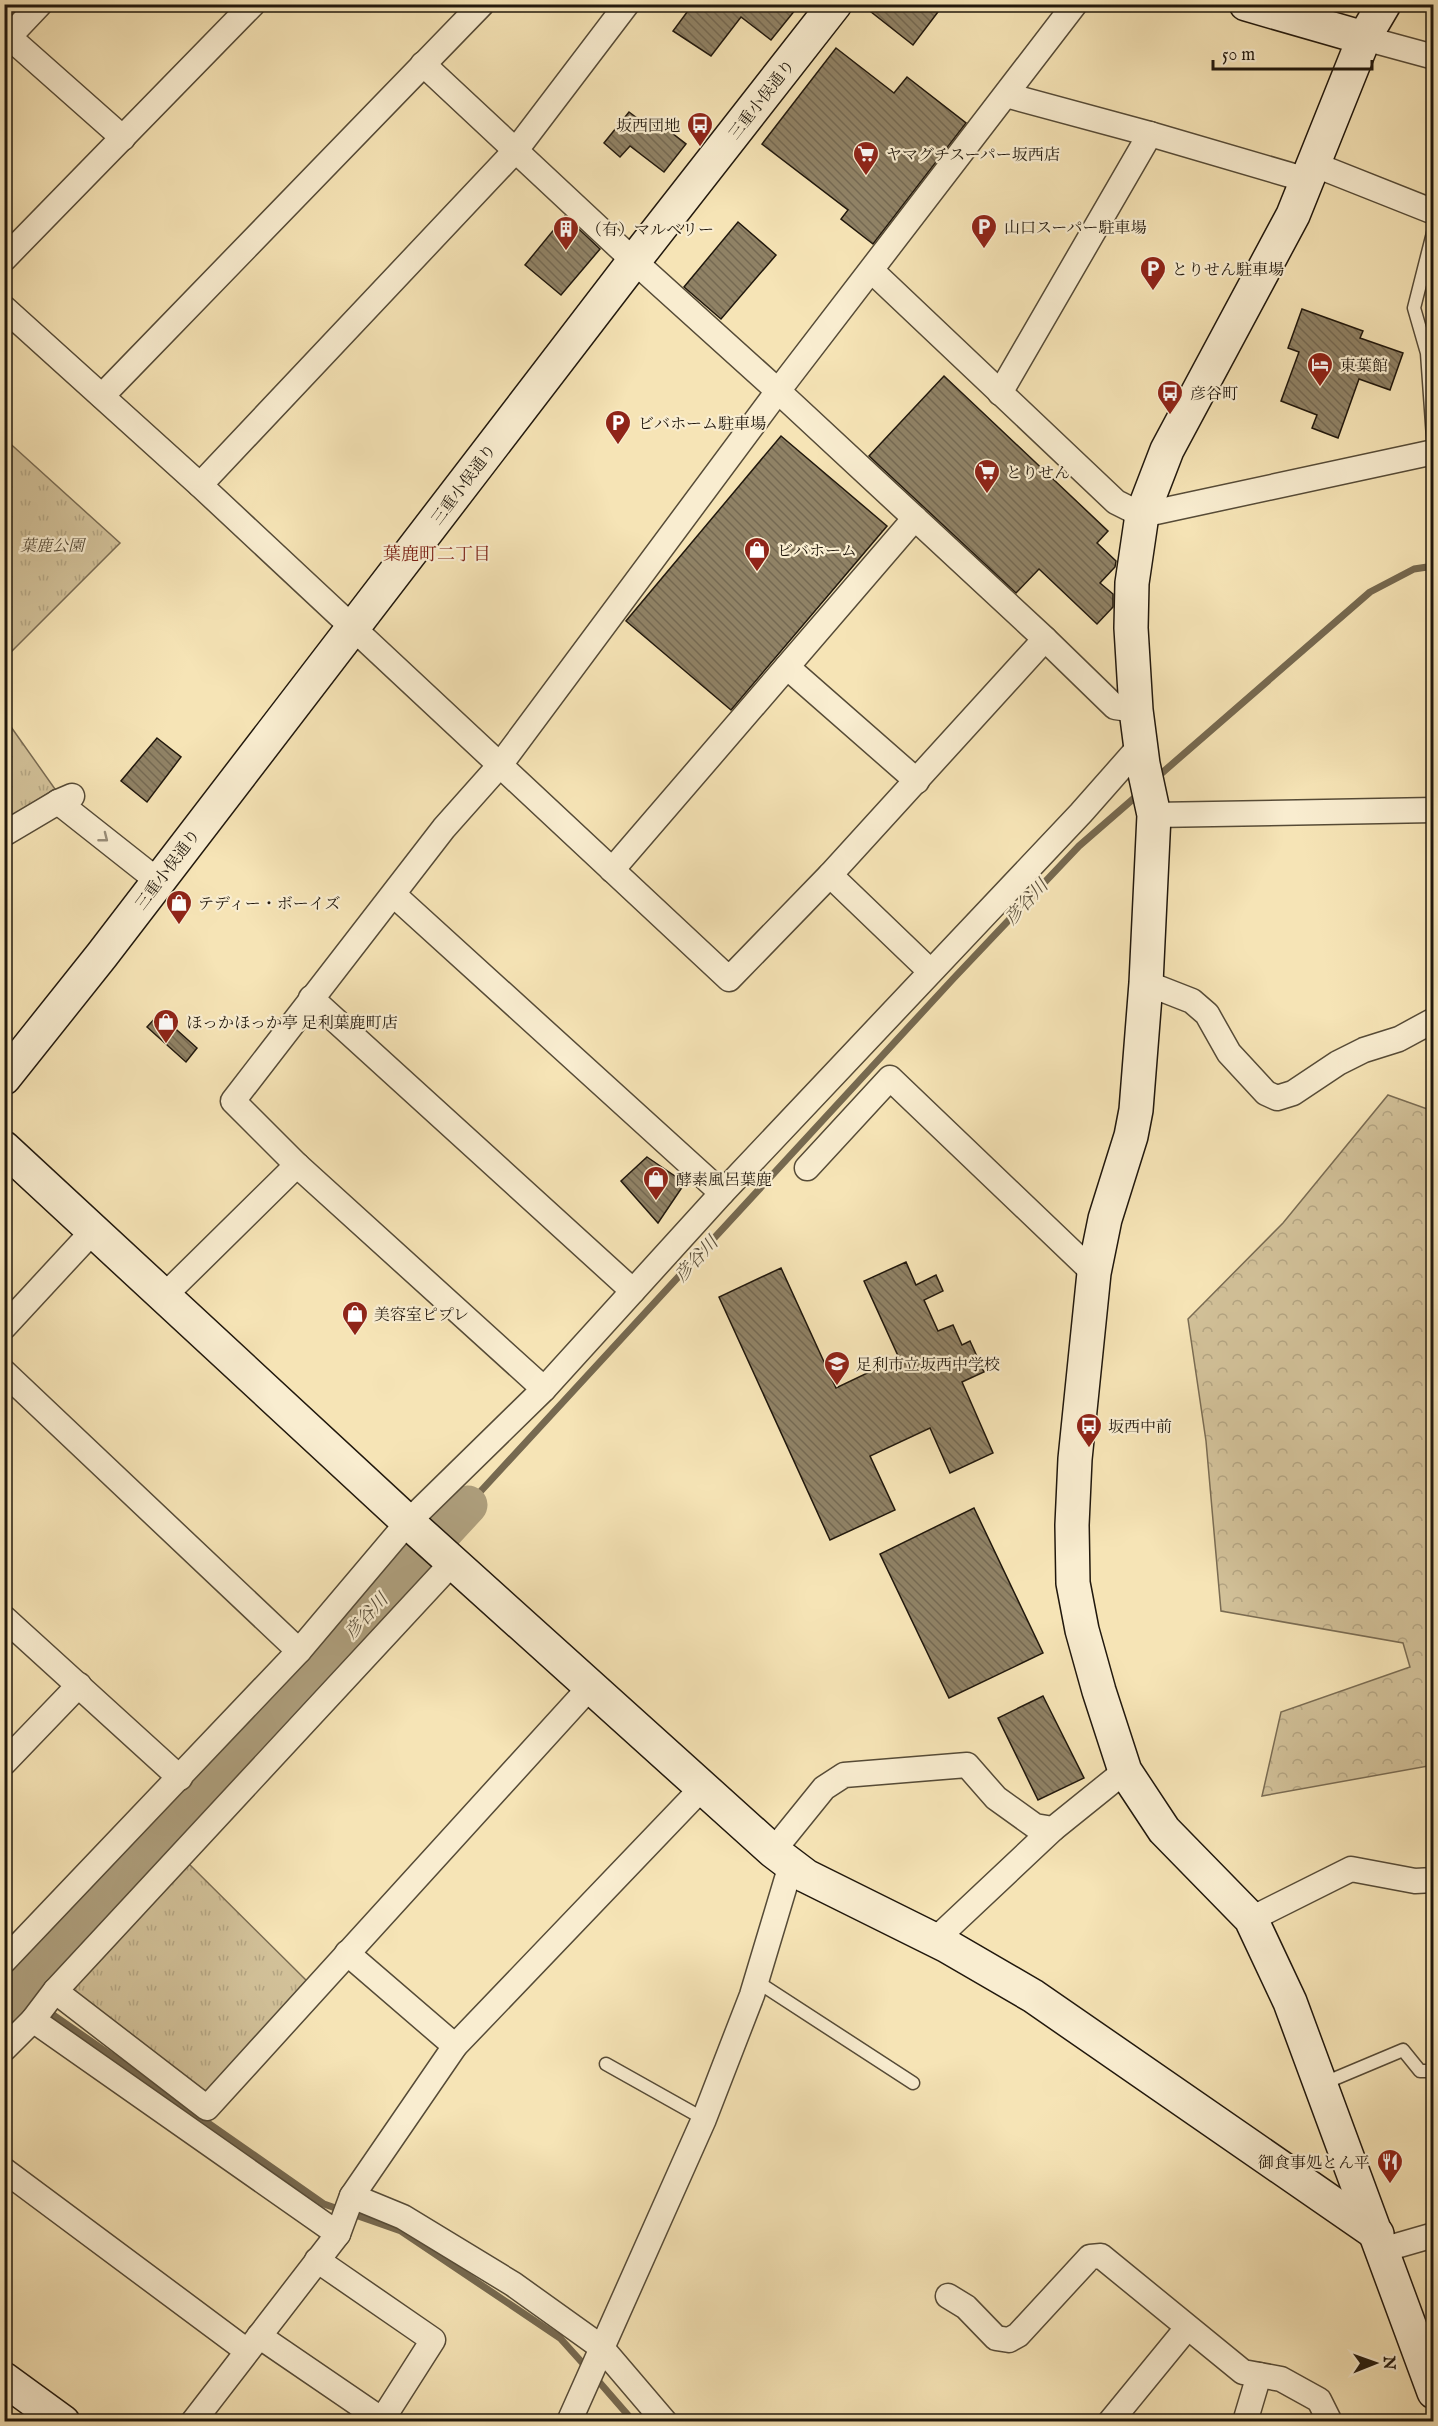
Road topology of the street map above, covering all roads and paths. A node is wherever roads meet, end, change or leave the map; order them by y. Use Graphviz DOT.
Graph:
graph roads {
  1 [pos="40,4"];
  2 [pos="253,4"];
  3 [pos="482,4"];
  4 [pos="627,4"];
  5 [pos="835,4"];
  6 [pos="1075,4"];
  7 [pos="1246,4"];
  8 [pos="1383,4"];
  9 [pos="1364,38"];
  10 [pos="7,39"];
  11 [pos="1434,57"];
  12 [pos="423,64"];
  13 [pos="1006,95"];
  14 [pos="1150,134"];
  15 [pos="123,138"];
  16 [pos="516,150"];
  17 [pos="1310,172"];
  18 [pos="1434,212"];
  19 [pos="1434,229"];
  20 [pos="4,259"];
  21 [pos="634,261"];
  22 [pos="872,271"];
  23 [pos="4,308"];
  24 [pos="778,391"];
  25 [pos="1000,393"];
  26 [pos="102,396"];
  27 [pos="1434,452"];
  28 [pos="200,485"];
  29 [pos="1142,515"];
  30 [pos="915,518"];
  31 [pos="352,629"];
  32 [pos="1046,639"];
  33 [pos="787,667"];
  34 [pos="1136,710"];
  35 [pos="1142,755"];
  36 [pos="500,765"];
  37 [pos="917,781"];
  38 [pos="1153,809"];
  39 [pos="1434,810"];
  40 [pos="4,834"];
  41 [pos="612,870"];
  42 [pos="830,875"];
  43 [pos="158,881"];
  44 [pos="394,895"];
  45 [pos="930,971"];
  46 [pos="1146,983"];
  47 [pos="311,998"];
  48 [pos="1434,1020"];
  49 [pos="4,1078"];
  50 [pos="4,1148"];
  51 [pos="297,1165"];
  52 [pos="807,1168"];
  53 [pos="722,1193"];
  54 [pos="93,1231"];
  55 [pos="1094,1273"];
  56 [pos="633,1291"];
  57 [pos="164,1296"];
  58 [pos="4,1328"];
  59 [pos="4,1372"];
  60 [pos="544,1389"];
  61 [pos="430,1542"];
  62 [pos="4,1618"];
  63 [pos="299,1651"];
  64 [pos="79,1685"];
  65 [pos="591,1686"];
  66 [pos="4,1762"];
  67 [pos="1125,1771"];
  68 [pos="180,1778"];
  69 [pos="702,1787"];
  70 [pos="1053,1829"];
  71 [pos="782,1858"];
  72 [pos="1434,1880"];
  73 [pos="1251,1919"];
  74 [pos="935,1940"];
  75 [pos="347,1953"];
  76 [pos="4,1961"];
  77 [pos="756,1981"];
  78 [pos="55,1991"];
  79 [pos="33,2020"];
  80 [pos="455,2046"];
  81 [pos="4,2049"];
  82 [pos="606,2064"];
  83 [pos="1434,2071"];
  84 [pos="913,2083"];
  85 [pos="1322,2084"];
  86 [pos="704,2119"];
  87 [pos="4,2170"];
  88 [pos="352,2196"];
  89 [pos="338,2234"];
  90 [pos="1434,2235"];
  91 [pos="1379,2242"];
  92 [pos="317,2260"];
  93 [pos="948,2296"];
  94 [pos="1187,2328"];
  95 [pos="253,2344"];
  96 [pos="601,2347"];
  97 [pos="1259,2375"];
  98 [pos="4,2379"];
  99 [pos="1434,2392"];
  100 [pos="63,2421"];
  101 [pos="193,2421"];
  102 [pos="568,2421"];
  103 [pos="665,2421"];
  104 [pos="1110,2421"];
  105 [pos="1245,2421"];
  106 [pos="1330,2421"];
  1 -- 10 [label="street"];
  2 -- 15 [label="street"];
  3 -- 12 [label="street"];
  4 -- 16 [label="street"];
  5 -- 21 [label="street, 三重小俣通り"];
  6 -- 13 [label="street"];
  7 -- 9 [label="street"];
  8 -- 9 [label="street"];
  9 -- 11 [label="street"];
  9 -- 17 [label="street"];
  10 -- 15 [label="street"];
  12 -- 16 [label="street"];
  12 -- 26 [label="street"];
  13 -- 14 [label="street"];
  13 -- 22 [label="street"];
  14 -- 17 [label="street"];
  14 -- 25 [label="street"];
  15 -- 20 [label="street"];
  16 -- 21 [label="street"];
  16 -- 28 [label="street"];
  17 -- 18 [label="street"];
  17 -- 29 [label="street"];
  19 -- 27 [label="lane"];
  21 -- 24 [label="street"];
  21 -- 31 [label="street, 三重小俣通り"];
  22 -- 24 [label="street"];
  22 -- 25 [label="street"];
  23 -- 26 [label="street"];
  24 -- 30 [label="street"];
  24 -- 36 [label="street"];
  25 -- 29 [label="street"];
  26 -- 28 [label="street"];
  27 -- 29 [label="street"];
  28 -- 31 [label="street"];
  29 -- 34 [label="street"];
  30 -- 32 [label="street"];
  30 -- 33 [label="street"];
  31 -- 36 [label="street"];
  31 -- 43 [label="street, 三重小俣通り"];
  32 -- 34 [label="street"];
  32 -- 37 [label="street"];
  33 -- 37 [label="street"];
  33 -- 41 [label="street"];
  34 -- 35 [label="street"];
  35 -- 38 [label="street"];
  35 -- 45 [label="street"];
  36 -- 41 [label="street"];
  36 -- 44 [label="street"];
  37 -- 42 [label="street"];
  38 -- 39 [label="street"];
  38 -- 46 [label="street"];
  40 -- 43 [label="street, one-way"];
  41 -- 42 [label="street"];
  42 -- 45 [label="street"];
  43 -- 49 [label="street, 三重小俣通り"];
  44 -- 47 [label="street"];
  44 -- 53 [label="street"];
  45 -- 53 [label="street"];
  46 -- 48 [label="street"];
  46 -- 55 [label="street"];
  47 -- 51 [label="street"];
  47 -- 56 [label="street"];
  50 -- 54 [label="street"];
  51 -- 57 [label="street"];
  51 -- 60 [label="street"];
  52 -- 55 [label="street"];
  53 -- 56 [label="street"];
  54 -- 57 [label="street"];
  54 -- 58 [label="street"];
  55 -- 67 [label="street"];
  56 -- 60 [label="street"];
  57 -- 61 [label="street"];
  59 -- 63 [label="street"];
  60 -- 61 [label="street"];
  61 -- 63 [label="street"];
  61 -- 65 [label="street"];
  61 -- 78 [label="street"];
  62 -- 64 [label="street"];
  63 -- 68 [label="street"];
  64 -- 66 [label="street"];
  64 -- 68 [label="street"];
  65 -- 69 [label="street"];
  65 -- 75 [label="street"];
  67 -- 70 [label="street"];
  67 -- 73 [label="street"];
  68 -- 76 [label="street"];
  69 -- 71 [label="street"];
  69 -- 80 [label="street"];
  70 -- 71 [label="street"];
  70 -- 74 [label="street"];
  71 -- 74 [label="street"];
  71 -- 77 [label="street"];
  72 -- 73 [label="street"];
  73 -- 85 [label="street"];
  74 -- 91 [label="street"];
  75 -- 78 [label="street"];
  75 -- 80 [label="street"];
  77 -- 84 [label="lane"];
  77 -- 86 [label="street"];
  78 -- 79 [label="street"];
  79 -- 81 [label="street"];
  79 -- 89 [label="street"];
  80 -- 88 [label="street"];
  82 -- 86 [label="lane"];
  83 -- 85 [label="lane"];
  85 -- 91 [label="street"];
  86 -- 96 [label="street"];
  87 -- 95 [label="street"];
  88 -- 89 [label="street"];
  88 -- 96 [label="street"];
  89 -- 92 [label="street"];
  90 -- 91 [label="street"];
  91 -- 99 [label="street"];
  92 -- 95 [label="street"];
  92 -- 95 [label="street"];
  93 -- 94 [label="street"];
  94 -- 97 [label="street"];
  94 -- 104 [label="street"];
  95 -- 101 [label="street"];
  96 -- 102 [label="street"];
  96 -- 103 [label="street"];
  97 -- 105 [label="street"];
  97 -- 106 [label="street"];
  98 -- 100 [label="street"];
}
